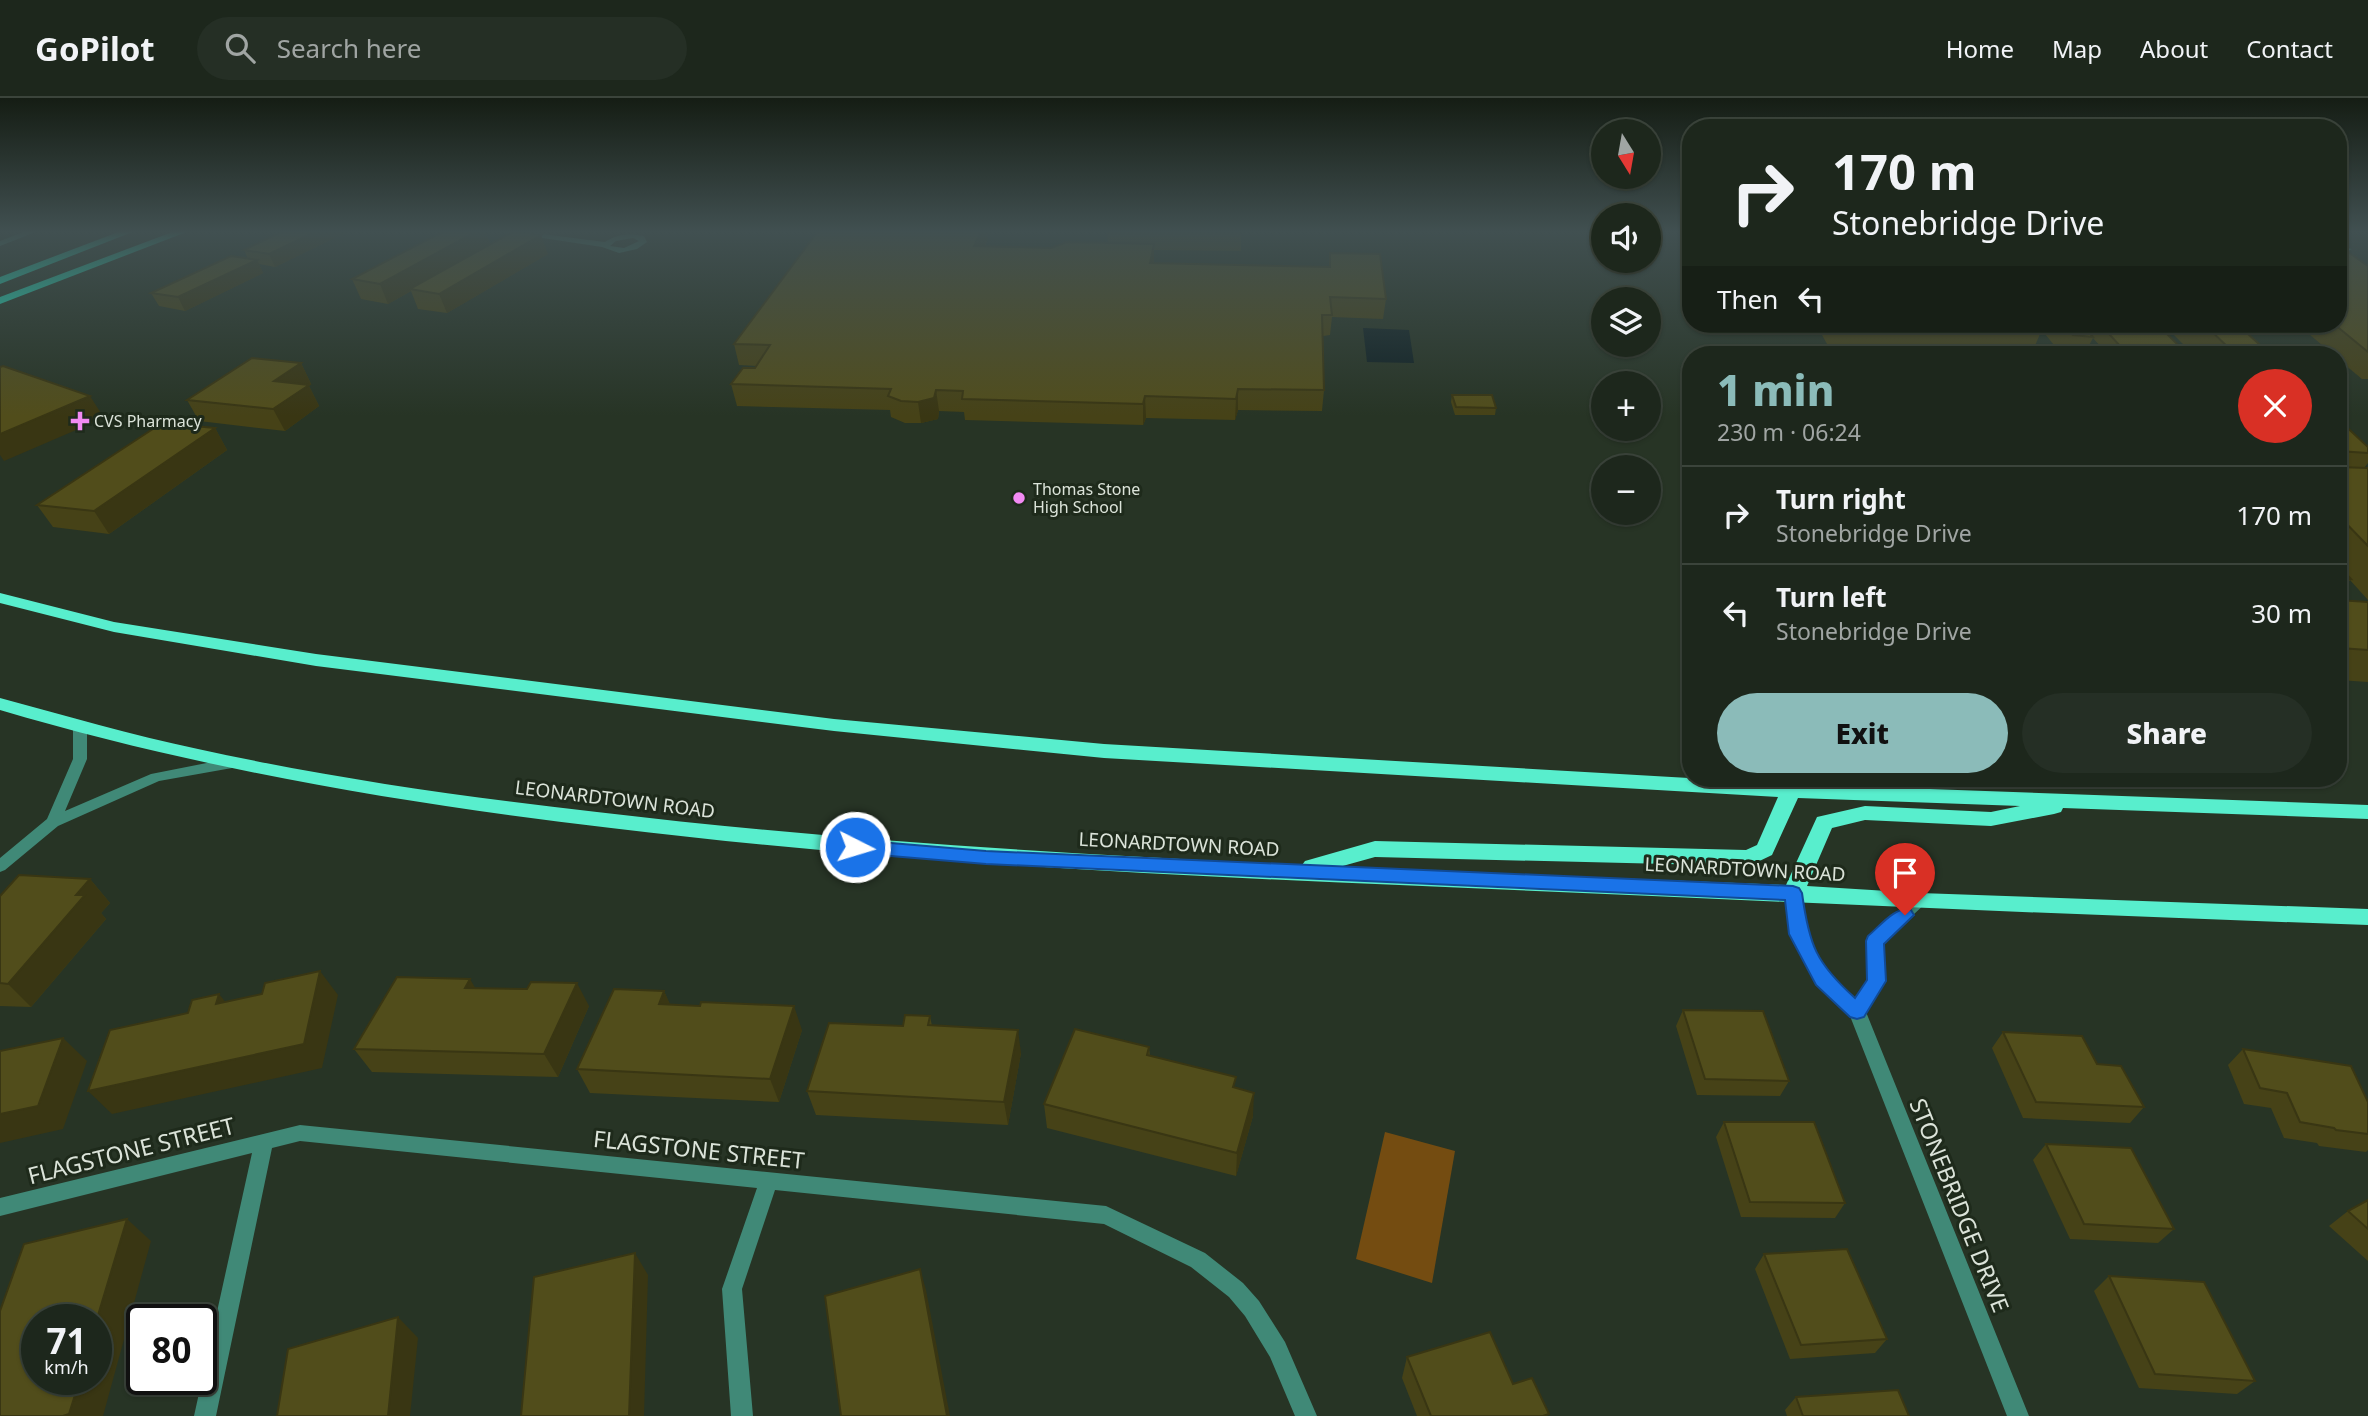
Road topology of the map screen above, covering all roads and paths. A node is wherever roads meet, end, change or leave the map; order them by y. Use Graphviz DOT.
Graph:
graph roads {
  1 [pos="22,293"];
  2 [pos="0,301"];
  3 [pos="0,598"];
  4 [pos="0,704"];
  5 [pos="80,729"];
  6 [pos="232,762"];
  7 [pos="1682,785"];
  8 [pos="1722,787"];
  9 [pos="1791,791"];
  10 [pos="2085,801"];
  11 [pos="2368,812"];
  12 [pos="53,822"];
  13 [pos="0,866"];
  14 [pos="1296,872"];
  15 [pos="1793,893"];
  16 [pos="1920,901"];
  17 [pos="2368,917"];
  18 [pos="1857,1012"];
  19 [pos="264,1142"];
  20 [pos="769,1181"];
  21 [pos="0,1207"];
  22 [pos="205,1416"];
  23 [pos="742,1416"];
  24 [pos="1306,1416"];
  25 [pos="2018,1416"];
  1 -- 2 [label="main road"];
  3 -- 7 [label="highway"];
  4 -- 5 [label="highway, LEONARDTOWN ROAD"];
  5 -- 6 [label="highway, LEONARDTOWN ROAD"];
  5 -- 12 [label="street"];
  6 -- 12 [label="street"];
  6 -- 14 [label="highway, LEONARDTOWN ROAD"];
  8 -- 9 [label="highway"];
  9 -- 10 [label="highway"];
  9 -- 14 [label="highway"];
  10 -- 11 [label="highway"];
  10 -- 15 [label="highway"];
  12 -- 13 [label="street"];
  14 -- 15 [label="highway, LEONARDTOWN ROAD"];
  15 -- 16 [label="highway, LEONARDTOWN ROAD"];
  15 -- 18 [label="street, STONEBRIDGE DRIVE"];
  16 -- 17 [label="highway, LEONARDTOWN ROAD"];
  16 -- 18 [label="street"];
  18 -- 25 [label="street, STONEBRIDGE DRIVE"];
  19 -- 20 [label="street, FLAGSTONE STREET"];
  19 -- 21 [label="street, FLAGSTONE STREET"];
  19 -- 22 [label="street"];
  20 -- 23 [label="street"];
  20 -- 24 [label="street, FLAGSTONE STREET"];
}
